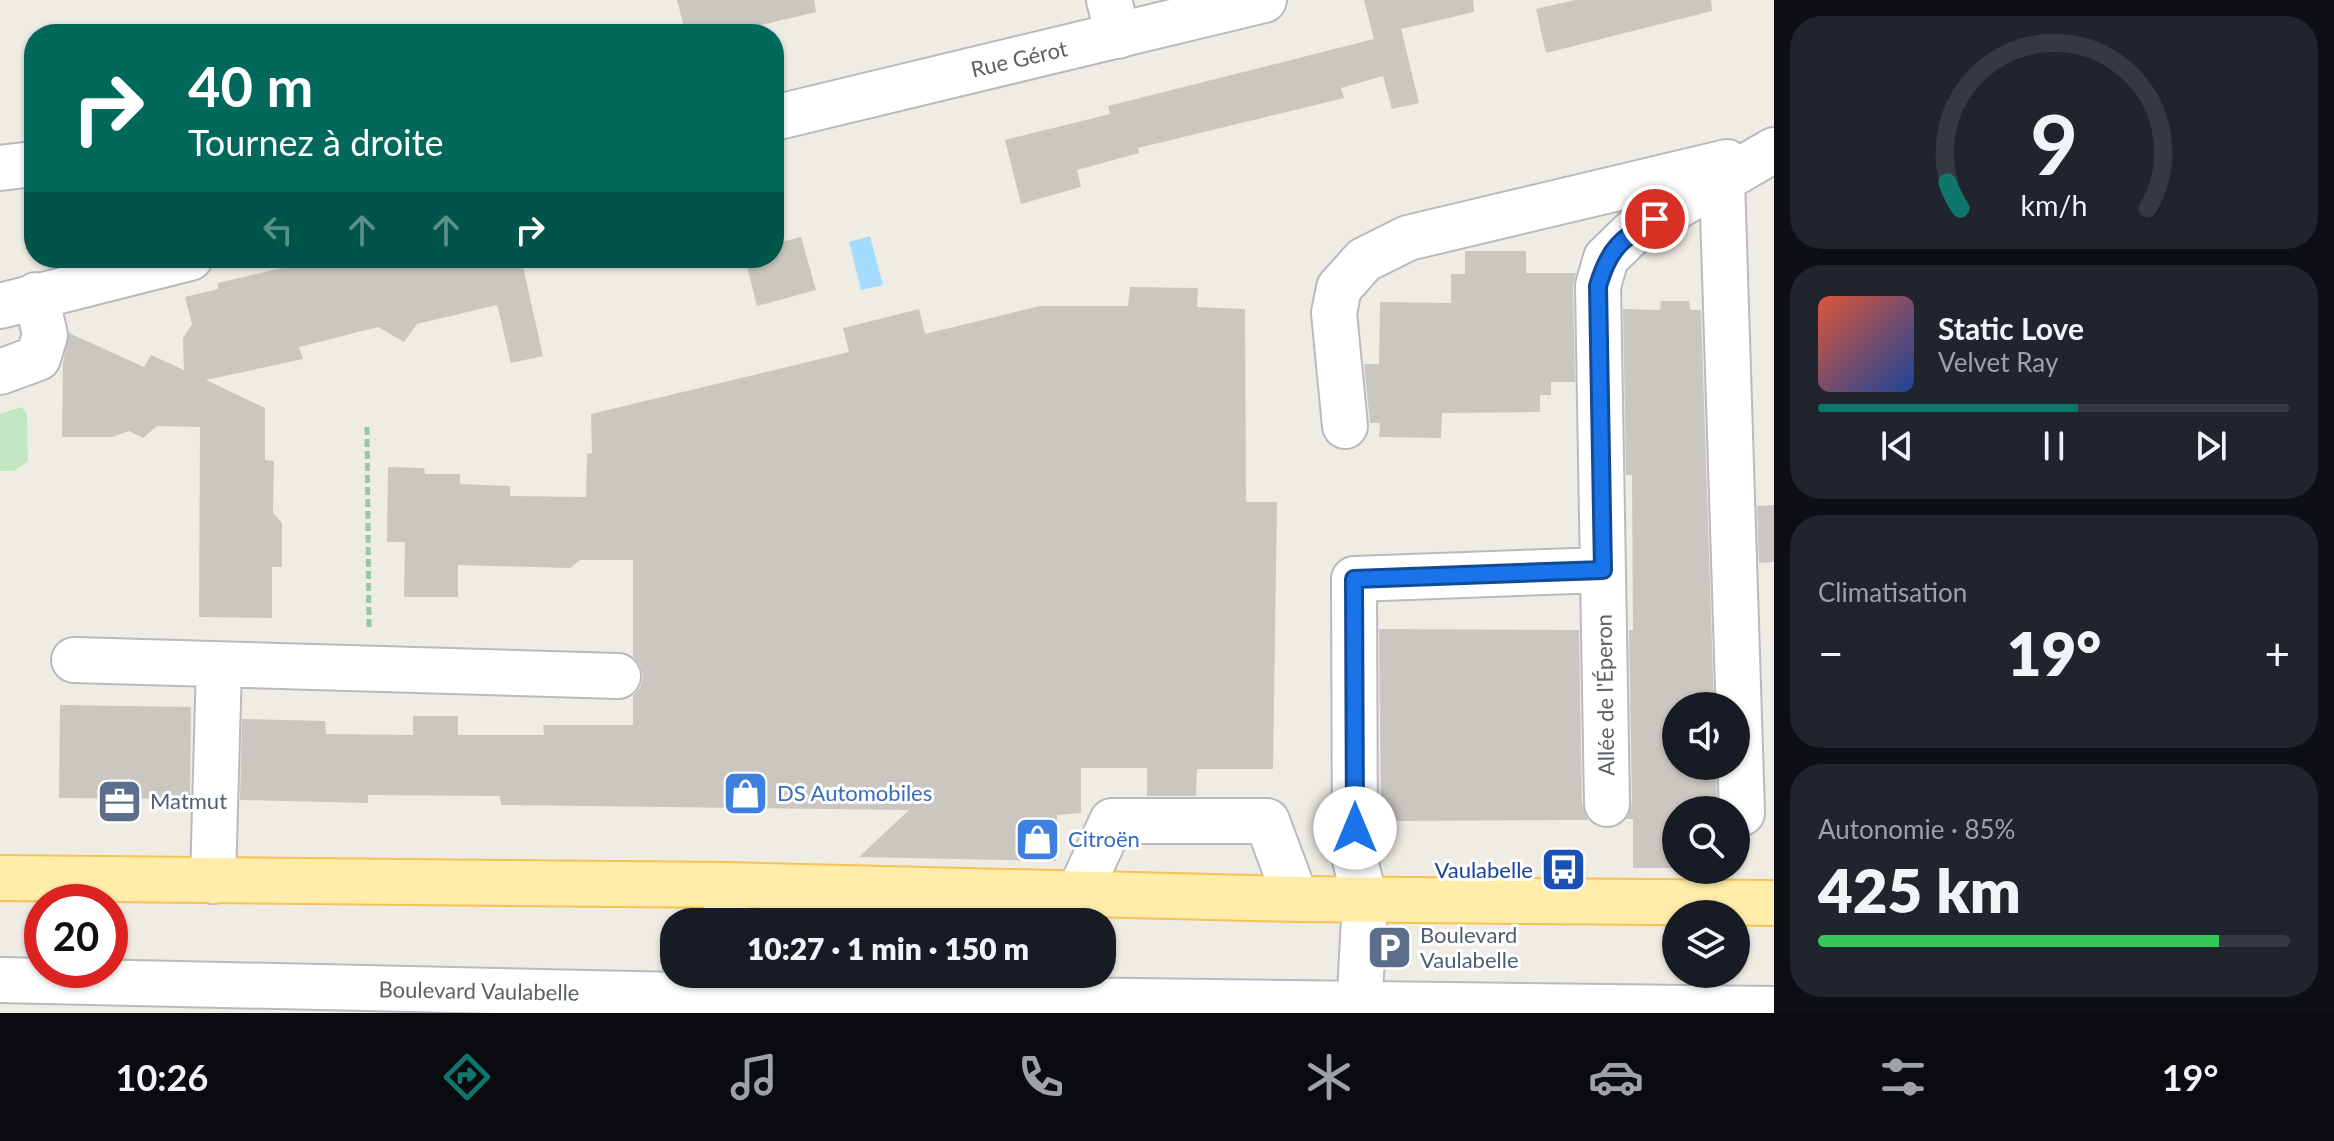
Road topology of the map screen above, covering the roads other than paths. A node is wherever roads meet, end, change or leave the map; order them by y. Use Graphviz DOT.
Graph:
graph roads {
  1 [pos="1264,0"];
  2 [pos="1113,18"];
  3 [pos="784,115"];
  4 [pos="1774,155"];
  5 [pos="24,165"];
  6 [pos="0,168"];
  7 [pos="1722,180"];
  8 [pos="138,268"];
  9 [pos="33,288"];
  10 [pos="0,372"];
  11 [pos="1345,426"];
  12 [pos="1603,570"];
  13 [pos="74,660"];
  14 [pos="219,665"];
  15 [pos="618,676"];
  16 [pos="1741,796"];
  17 [pos="1607,804"];
  18 [pos="0,878"];
  19 [pos="213,881"];
  20 [pos="1078,895"];
  21 [pos="1296,899"];
  22 [pos="1365,900"];
  23 [pos="1774,903"];
  24 [pos="726,904"];
  25 [pos="0,980"];
  26 [pos="725,994"];
  27 [pos="1120,1007"];
  28 [pos="1360,1009"];
  29 [pos="1774,1009"];
  1 -- 2 [label="street, Rue Gérot"];
  2 -- 3 [label="street, Rue Gérot"];
  4 -- 7 [label="street, Allée de l'Éperon"];
  4 -- 11 [label="street, Allée de l'Éperon"];
  5 -- 6 [label="street"];
  7 -- 12 [label="street, Allée de l'Éperon"];
  7 -- 16 [label="street"];
  8 -- 9 [label="street"];
  9 -- 10 [label="street"];
  12 -- 17 [label="street, Allée de l'Éperon"];
  12 -- 22 [label="street"];
  13 -- 14 [label="street"];
  14 -- 15 [label="street"];
  14 -- 19 [label="street"];
  18 -- 19 [label="main road"];
  19 -- 24 [label="main road"];
  20 -- 21 [label="main road"];
  20 -- 21 [label="street"];
  20 -- 24 [label="main road"];
  21 -- 22 [label="main road"];
  22 -- 23 [label="main road"];
  22 -- 28 [label="street"];
  25 -- 26 [label="street, Boulevard Vaulabelle"];
  26 -- 27 [label="street, Boulevard Vaulabelle"];
  27 -- 28 [label="street, Boulevard Vaulabelle"];
  28 -- 29 [label="street, Boulevard Vaulabelle"];
}
